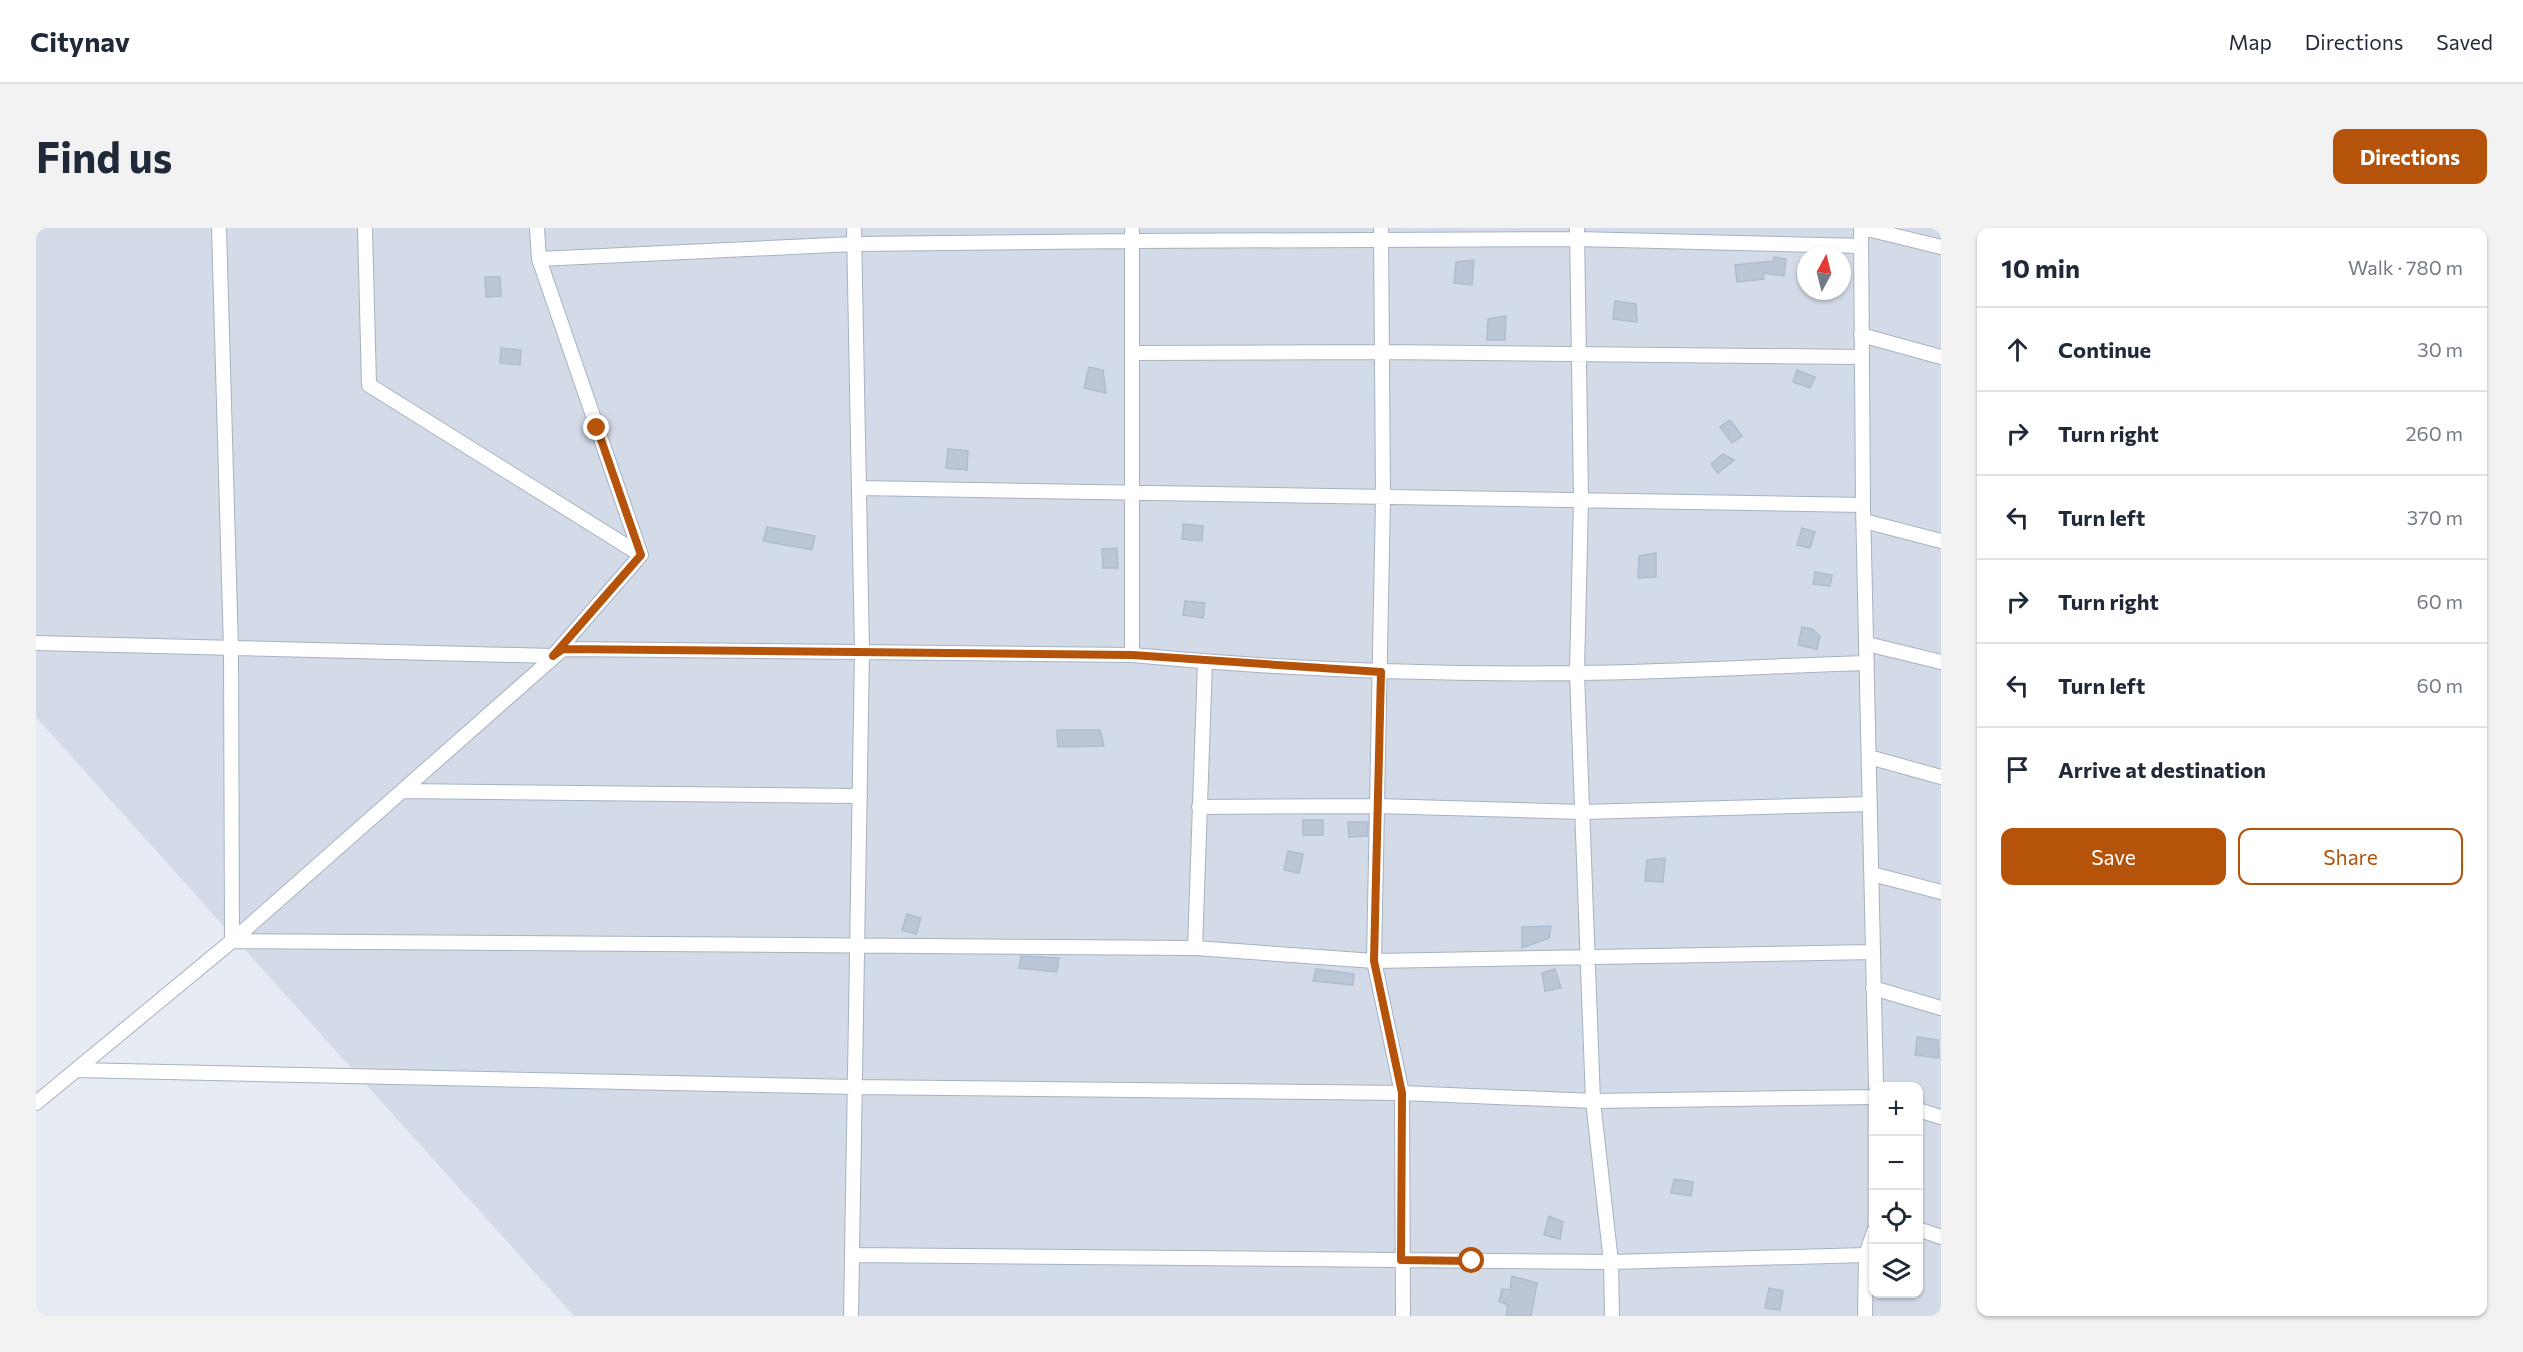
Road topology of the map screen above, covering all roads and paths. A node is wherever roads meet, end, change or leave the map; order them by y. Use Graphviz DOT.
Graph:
graph roads {
  1 [pos="219,228"];
  2 [pos="365,228"];
  3 [pos="537,228"];
  4 [pos="854,228"];
  5 [pos="1862,228"];
  6 [pos="1132,234"];
  7 [pos="1381,234"];
  8 [pos="1577,234"];
  9 [pos="854,244"];
  10 [pos="1861,246"];
  11 [pos="1941,247"];
  12 [pos="539,259"];
  13 [pos="1861,335"];
  14 [pos="1382,352"];
  15 [pos="1133,353"];
  16 [pos="1577,353"];
  17 [pos="1862,357"];
  18 [pos="1941,357"];
  19 [pos="859,488"];
  20 [pos="1131,493"];
  21 [pos="1383,498"];
  22 [pos="1581,499"];
  23 [pos="1863,504"];
  24 [pos="1864,521"];
  25 [pos="1941,541"];
  26 [pos="641,555"];
  27 [pos="36,643"];
  28 [pos="1867,644"];
  29 [pos="231,650"];
  30 [pos="862,652"];
  31 [pos="1132,655"];
  32 [pos="553,656"];
  33 [pos="1205,662"];
  34 [pos="1941,662"];
  35 [pos="1867,663"];
  36 [pos="1381,672"];
  37 [pos="1577,673"];
  38 [pos="1869,757"];
  39 [pos="1941,777"];
  40 [pos="402,791"];
  41 [pos="860,796"];
  42 [pos="1870,804"];
  43 [pos="1377,806"];
  44 [pos="1199,807"];
  45 [pos="1582,812"];
  46 [pos="1872,874"];
  47 [pos="1941,892"];
  48 [pos="232,942"];
  49 [pos="858,946"];
  50 [pos="1194,948"];
  51 [pos="1873,952"];
  52 [pos="1588,959"];
  53 [pos="1374,961"];
  54 [pos="1874,988"];
  55 [pos="1941,1008"];
  56 [pos="76,1070"];
  57 [pos="1876,1082"];
  58 [pos="855,1087"];
  59 [pos="1402,1093"];
  60 [pos="1869,1097"];
  61 [pos="1593,1101"];
  62 [pos="36,1103"];
  63 [pos="1923,1112"];
  64 [pos="1941,1117"];
  65 [pos="1923,1231"];
  66 [pos="1941,1238"];
  67 [pos="1870,1244"];
  68 [pos="852,1255"];
  69 [pos="1866,1255"];
  70 [pos="1401,1260"];
  71 [pos="1611,1262"];
  72 [pos="851,1316"];
  73 [pos="1403,1316"];
  74 [pos="1612,1316"];
  75 [pos="1865,1316"];
  1 -- 29 [label="street"];
  2 -- 26 [label="street"];
  3 -- 12 [label="street"];
  4 -- 9 [label="street"];
  5 -- 10 [label="street"];
  5 -- 11 [label="street"];
  6 -- 7 [label="street"];
  6 -- 9 [label="street"];
  6 -- 15 [label="street"];
  7 -- 8 [label="street"];
  7 -- 14 [label="street"];
  8 -- 10 [label="street"];
  8 -- 16 [label="street"];
  9 -- 12 [label="street"];
  9 -- 19 [label="street"];
  10 -- 13 [label="street"];
  12 -- 26 [label="street"];
  13 -- 17 [label="street"];
  13 -- 18 [label="street"];
  14 -- 15 [label="street"];
  14 -- 16 [label="street"];
  14 -- 21 [label="street"];
  15 -- 20 [label="street"];
  16 -- 17 [label="street"];
  16 -- 22 [label="street"];
  17 -- 23 [label="street"];
  19 -- 20 [label="street"];
  19 -- 30 [label="street"];
  20 -- 21 [label="street"];
  20 -- 31 [label="street"];
  21 -- 22 [label="street"];
  21 -- 36 [label="street"];
  22 -- 23 [label="street"];
  22 -- 37 [label="street"];
  23 -- 24 [label="street"];
  24 -- 25 [label="street"];
  24 -- 28 [label="street"];
  26 -- 32 [label="street"];
  27 -- 29 [label="street"];
  28 -- 34 [label="street"];
  28 -- 35 [label="street"];
  29 -- 32 [label="street"];
  29 -- 48 [label="street"];
  30 -- 31 [label="street"];
  30 -- 32 [label="street"];
  30 -- 41 [label="street"];
  31 -- 33 [label="street"];
  32 -- 40 [label="street"];
  33 -- 36 [label="street"];
  33 -- 44 [label="street"];
  35 -- 37 [label="street"];
  35 -- 38 [label="street"];
  36 -- 37 [label="street"];
  36 -- 43 [label="street"];
  37 -- 45 [label="street"];
  38 -- 39 [label="street"];
  38 -- 42 [label="street"];
  40 -- 41 [label="street"];
  40 -- 48 [label="street"];
  41 -- 49 [label="street"];
  42 -- 45 [label="street"];
  42 -- 46 [label="street"];
  43 -- 44 [label="street"];
  43 -- 45 [label="street"];
  43 -- 53 [label="street"];
  44 -- 50 [label="street"];
  45 -- 52 [label="street"];
  46 -- 47 [label="street"];
  46 -- 51 [label="street"];
  48 -- 49 [label="street"];
  48 -- 56 [label="street"];
  49 -- 50 [label="street"];
  49 -- 58 [label="street"];
  50 -- 53 [label="street"];
  51 -- 52 [label="street"];
  51 -- 54 [label="street"];
  52 -- 53 [label="street"];
  52 -- 61 [label="street"];
  53 -- 59 [label="street"];
  54 -- 55 [label="street"];
  54 -- 57 [label="street"];
  56 -- 58 [label="street"];
  56 -- 62 [label="street"];
  58 -- 59 [label="street"];
  58 -- 68 [label="street"];
  59 -- 61 [label="street"];
  59 -- 70 [label="street"];
  60 -- 61 [label="street"];
  61 -- 71 [label="street"];
  63 -- 64 [label="street"];
  65 -- 66 [label="street"];
  67 -- 69 [label="street"];
  68 -- 70 [label="street"];
  68 -- 72 [label="street"];
  69 -- 71 [label="street"];
  69 -- 75 [label="street"];
  70 -- 71 [label="street"];
  70 -- 73 [label="street"];
  71 -- 74 [label="street"];
}
